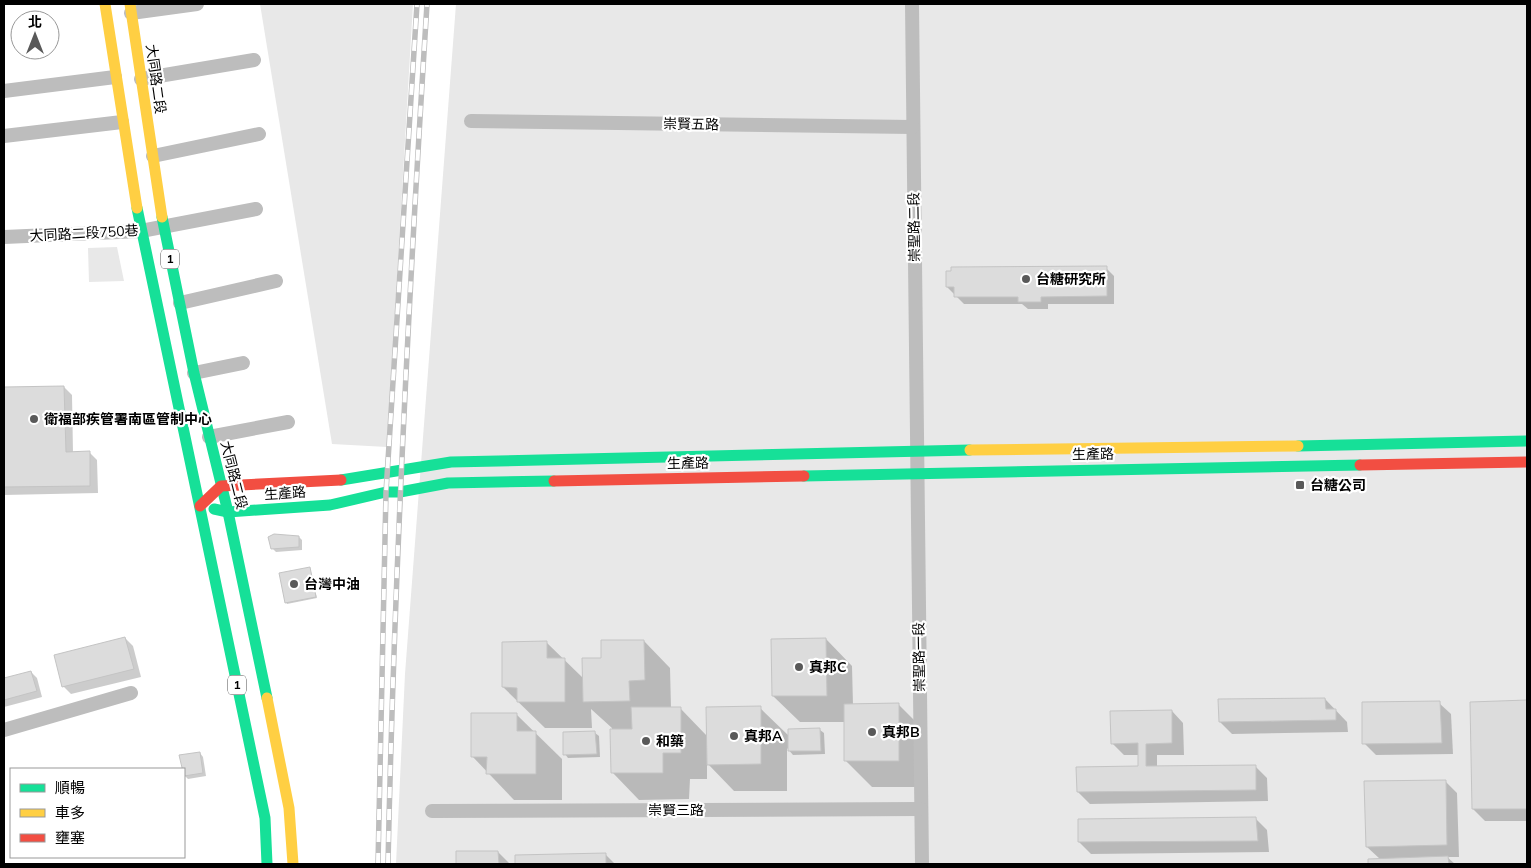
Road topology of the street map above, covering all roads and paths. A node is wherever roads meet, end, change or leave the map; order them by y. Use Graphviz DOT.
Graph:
graph roads {
  1 [pos="105,4"];
  2 [pos="197,4"];
  3 [pos="912,4"];
  4 [pos="131,8"];
  5 [pos="254,60"];
  6 [pos="115,77"];
  7 [pos="141,79"];
  8 [pos="4,91"];
  9 [pos="471,121"];
  10 [pos="122,122"];
  11 [pos="912,127"];
  12 [pos="259,134"];
  13 [pos="4,136"];
  14 [pos="153,156"];
  15 [pos="256,209"];
  16 [pos="163,227"];
  17 [pos="140,231"];
  18 [pos="4,237"];
  19 [pos="276,281"];
  20 [pos="180,303"];
  21 [pos="243,363"];
  22 [pos="194,373"];
  23 [pos="288,422"];
  24 [pos="209,438"];
  25 [pos="1527,441"];
  26 [pos="917,450"];
  27 [pos="1527,462"];
  28 [pos="918,472"];
  29 [pos="221,486"];
  30 [pos="200,506"];
  31 [pos="228,512"];
  32 [pos="131,692"];
  33 [pos="4,730"];
  34 [pos="921,809"];
  35 [pos="432,812"];
  36 [pos="267,864"];
  37 [pos="293,864"];
  38 [pos="922,864"];
  1 -- 6 [label="street, 1"];
  2 -- 4 [label="street"];
  3 -- 11 [label="street, 崇聖路二段"];
  4 -- 7 [label="street, 大同路二段 / 1"];
  5 -- 7 [label="street"];
  6 -- 8 [label="street"];
  6 -- 10 [label="street, 1"];
  7 -- 14 [label="street, 大同路二段 / 1"];
  9 -- 11 [label="street, 崇賢五路"];
  10 -- 13 [label="street"];
  10 -- 17 [label="street, 1"];
  11 -- 26 [label="street, 崇聖路二段"];
  12 -- 14 [label="street"];
  14 -- 16 [label="street, 大同路二段 / 1"];
  15 -- 16 [label="street, 大同路二段750巷"];
  16 -- 17 [label="street, 大同路二段750巷"];
  16 -- 20 [label="street, 大同路二段 / 1"];
  17 -- 18 [label="street, 大同路二段750巷"];
  17 -- 30 [label="street, 1"];
  19 -- 20 [label="street"];
  20 -- 22 [label="street, 大同路二段 / 1"];
  21 -- 22 [label="street"];
  22 -- 24 [label="street, 大同路二段 / 1"];
  23 -- 24 [label="street"];
  24 -- 29 [label="street, 大同路二段 / 1"];
  25 -- 26 [label="street, 生產路"];
  26 -- 28 [label="street, 崇聖路一段"];
  26 -- 29 [label="street, 生產路"];
  27 -- 28 [label="street, 生產路"];
  28 -- 31 [label="street, 生產路"];
  28 -- 34 [label="street, 崇聖路一段"];
  29 -- 30 [label="street"];
  29 -- 31 [label="street, 大同路二段 / 1"];
  30 -- 31 [label="street, 生產路"];
  30 -- 36 [label="street, 1"];
  31 -- 37 [label="street, 大同路二段 / 1"];
  32 -- 33 [label="street"];
  34 -- 35 [label="street, 崇賢三路"];
  34 -- 38 [label="street, 崇聖路一段"];
}
